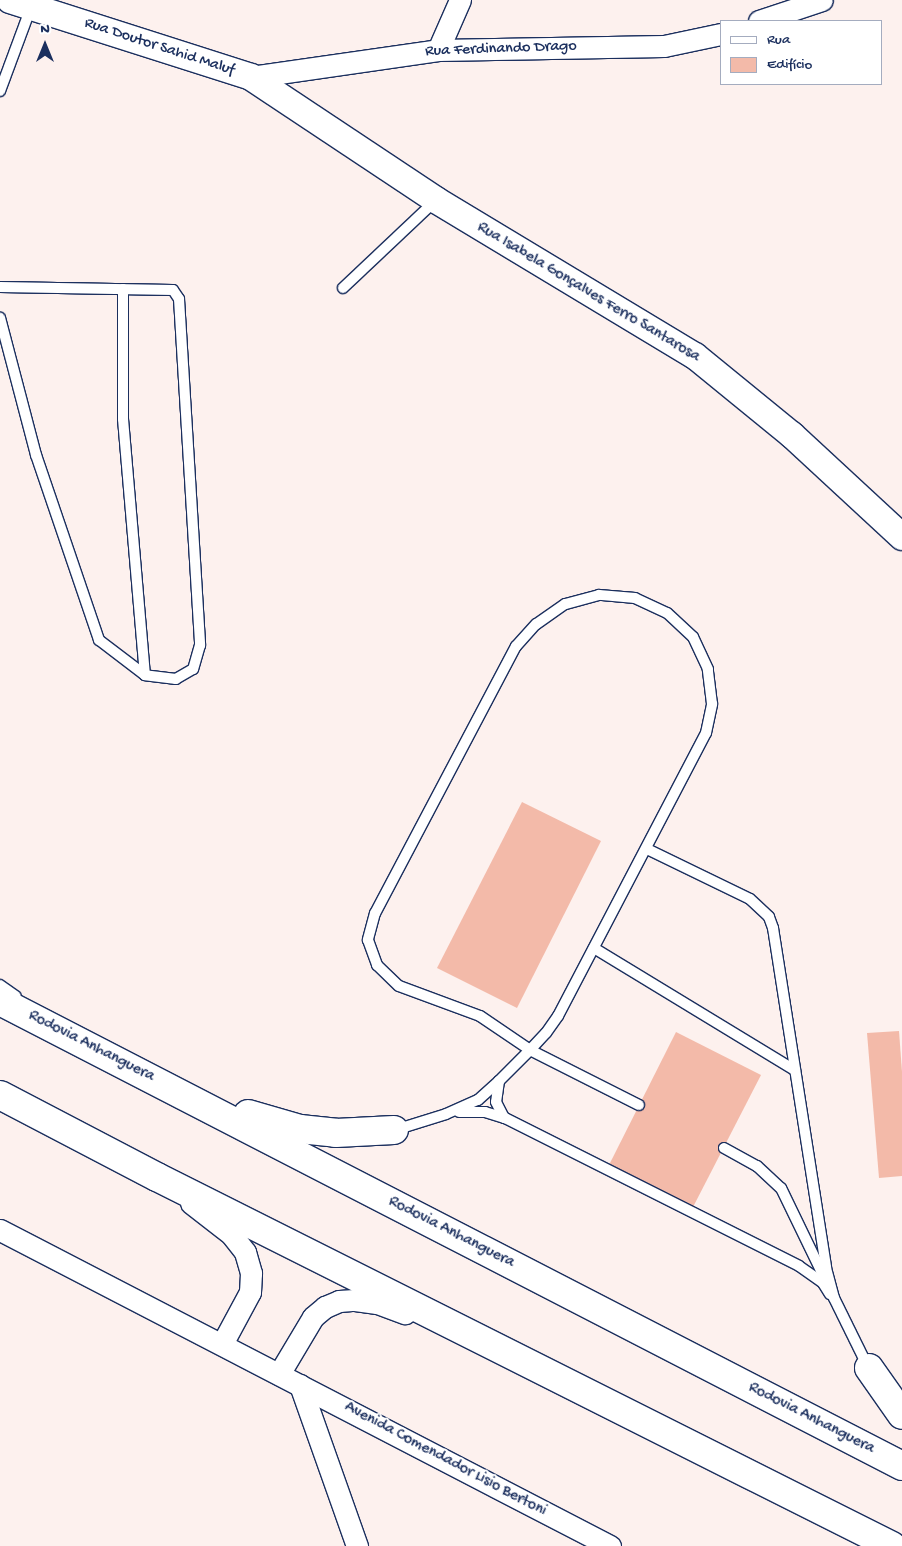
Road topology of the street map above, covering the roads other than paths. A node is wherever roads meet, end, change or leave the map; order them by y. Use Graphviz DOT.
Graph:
graph roads {
  1 [pos="460,0"];
  2 [pos="822,0"];
  3 [pos="21,4"];
  4 [pos="762,20"];
  5 [pos="720,34"];
  6 [pos="438,50"];
  7 [pos="251,77"];
  8 [pos="0,91"];
  9 [pos="436,200"];
  10 [pos="0,287"];
  11 [pos="343,288"];
  12 [pos="123,289"];
  13 [pos="0,318"];
  14 [pos="902,537"];
  15 [pos="145,675"];
  16 [pos="647,849"];
  17 [pos="594,948"];
  18 [pos="0,985"];
  19 [pos="0,1001"];
  20 [pos="87,1044"];
  21 [pos="530,1050"];
  22 [pos="795,1070"];
  23 [pos="499,1081"];
  24 [pos="0,1095"];
  25 [pos="639,1105"];
  26 [pos="0,1109"];
  27 [pos="446,1114"];
  28 [pos="504,1118"];
  29 [pos="394,1130"];
  30 [pos="79,1136"];
  31 [pos="724,1148"];
  32 [pos="157,1178"];
  33 [pos="0,1230"];
  34 [pos="834,1298"];
  35 [pos="484,1341"];
  36 [pos="222,1344"];
  37 [pos="869,1368"];
  38 [pos="279,1374"];
  39 [pos="300,1385"];
  40 [pos="902,1415"];
  41 [pos="902,1466"];
  42 [pos="357,1546"];
  43 [pos="610,1546"];
  44 [pos="892,1546"];
  1 -- 6 [label="street"];
  2 -- 4 [label="street"];
  3 -- 7 [label="street, Rua Doutor Sahid Maluf"];
  3 -- 8 [label="lane"];
  5 -- 6 [label="street, Rua Ferdinando Drago"];
  6 -- 7 [label="street, Rua Ferdinando Drago"];
  7 -- 9 [label="street, Rua Isabela Gonçalves Ferro Santarosa"];
  9 -- 11 [label="lane"];
  9 -- 14 [label="street, Rua Isabela Gonçalves Ferro Santarosa"];
  10 -- 12 [label="lane"];
  12 -- 15 [label="lane"];
  12 -- 15 [label="lane"];
  13 -- 15 [label="lane"];
  16 -- 17 [label="lane"];
  16 -- 21 [label="lane"];
  16 -- 22 [label="lane"];
  17 -- 21 [label="lane"];
  17 -- 22 [label="lane"];
  18 -- 20 [label="lane"];
  19 -- 20 [label="highway, Rodovia Anhanguera"];
  20 -- 29 [label="highway"];
  20 -- 41 [label="highway, Rodovia Anhanguera"];
  21 -- 23 [label="lane"];
  21 -- 25 [label="lane"];
  22 -- 34 [label="lane"];
  23 -- 27 [label="lane"];
  23 -- 28 [label="lane"];
  24 -- 30 [label="highway"];
  26 -- 30 [label="lane"];
  27 -- 28 [label="lane"];
  27 -- 29 [label="lane"];
  28 -- 34 [label="lane"];
  30 -- 32 [label="highway"];
  31 -- 34 [label="lane"];
  32 -- 35 [label="highway"];
  32 -- 36 [label="street"];
  33 -- 36 [label="street, Avenida Comendador Lisio Bertoni"];
  34 -- 37 [label="lane"];
  35 -- 38 [label="street"];
  35 -- 44 [label="highway"];
  36 -- 38 [label="street, Avenida Comendador Lisio Bertoni"];
  37 -- 40 [label="highway"];
  38 -- 39 [label="street, Avenida Comendador Lisio Bertoni"];
  39 -- 42 [label="street"];
  39 -- 43 [label="street, Avenida Comendador Lisio Bertoni"];
}
